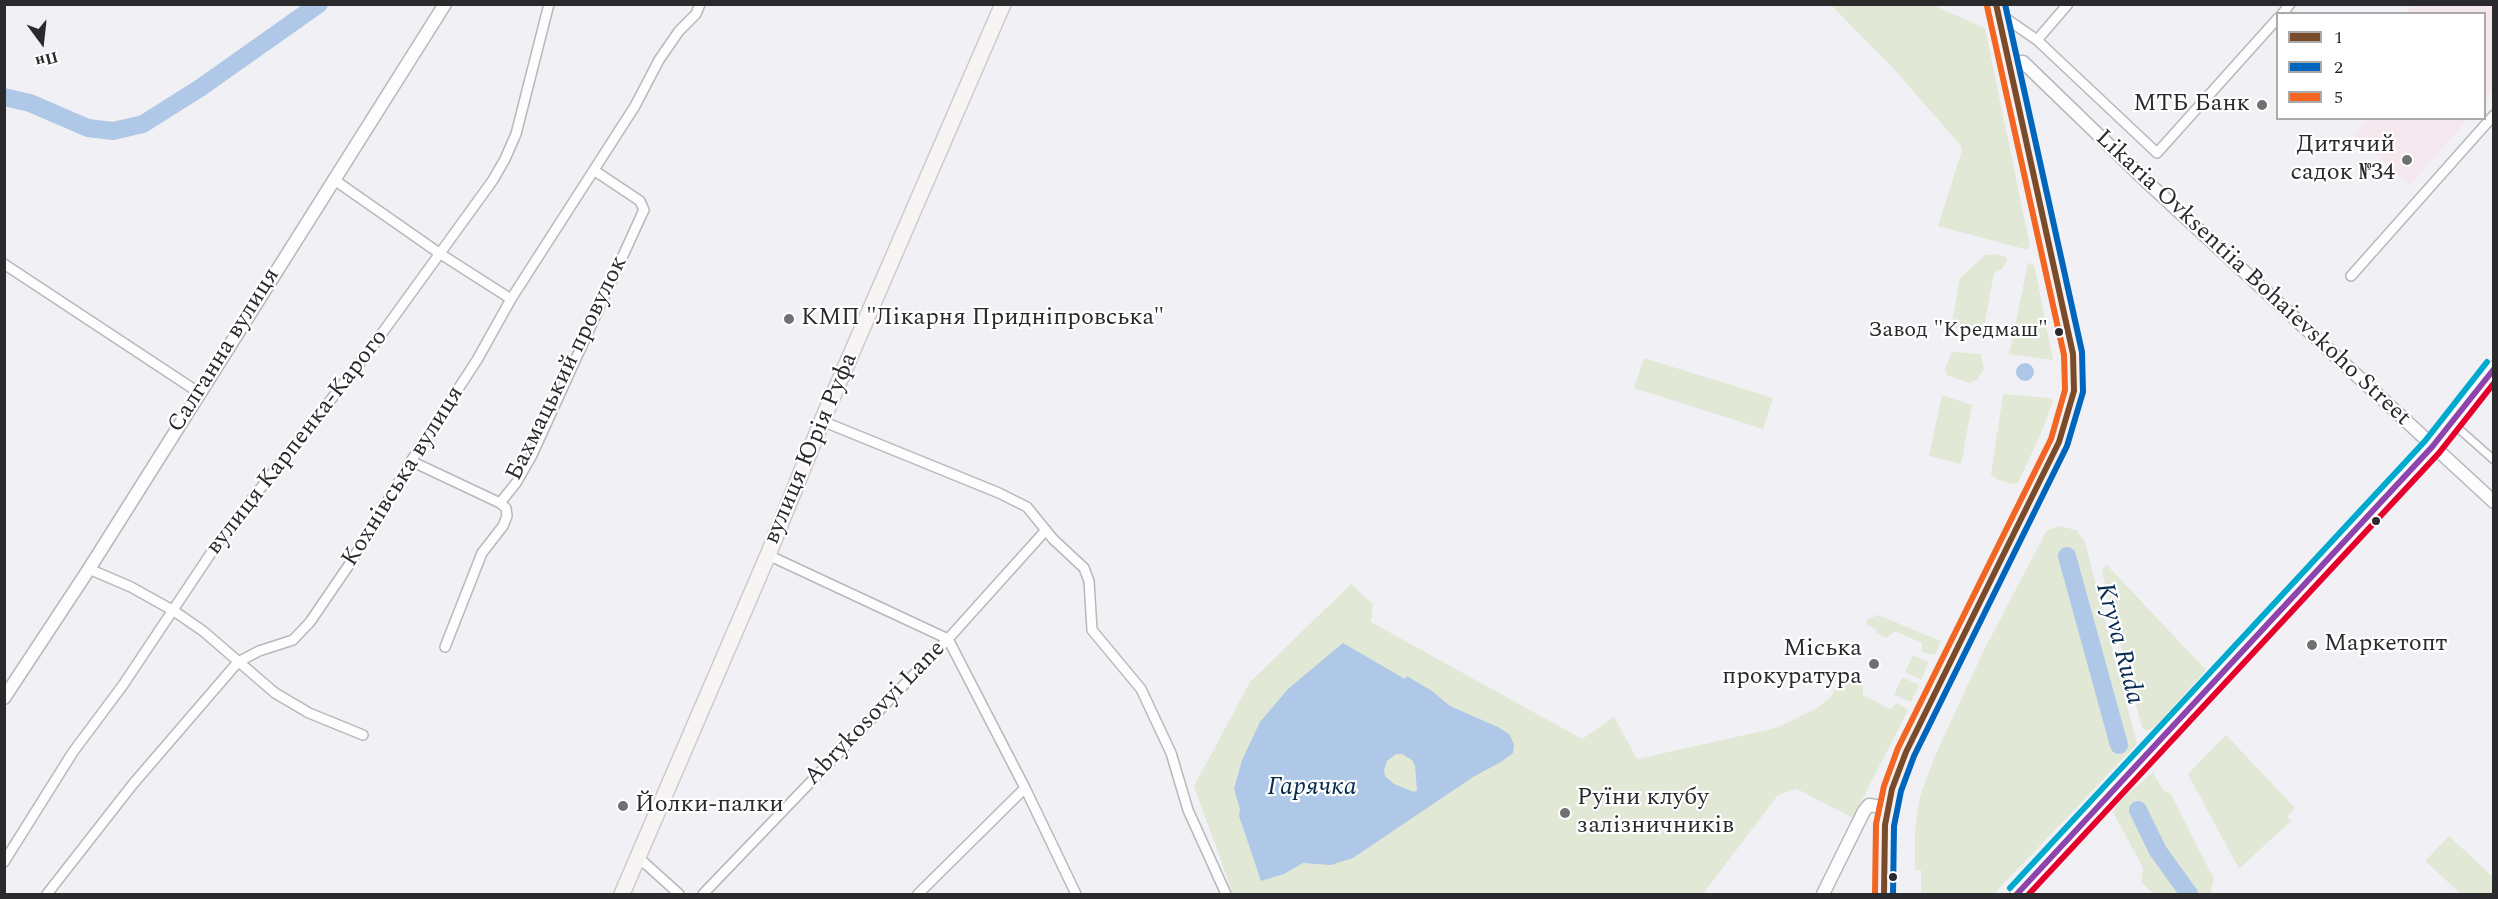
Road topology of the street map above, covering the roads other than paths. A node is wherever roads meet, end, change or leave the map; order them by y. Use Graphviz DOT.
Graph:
graph roads {
  1 [pos="445,4"];
  2 [pos="549,4"];
  3 [pos="700,4"];
  4 [pos="1004,4"];
  5 [pos="2068,4"];
  6 [pos="1997,9"];
  7 [pos="2276,19"];
  8 [pos="2037,40"];
  9 [pos="2009,64"];
  10 [pos="2493,115"];
  11 [pos="595,171"];
  12 [pos="333,179"];
  13 [pos="439,253"];
  14 [pos="4,264"];
  15 [pos="2351,276"];
  16 [pos="511,298"];
  17 [pos="2493,368"];
  18 [pos="198,392"];
  19 [pos="822,421"];
  20 [pos="2451,422"];
  21 [pos="2432,447"];
  22 [pos="2493,460"];
  23 [pos="411,461"];
  24 [pos="2493,502"];
  25 [pos="500,503"];
  26 [pos="1046,530"];
  27 [pos="768,555"];
  28 [pos="89,569"];
  29 [pos="174,611"];
  30 [pos="948,639"];
  31 [pos="445,647"];
  32 [pos="238,662"];
  33 [pos="4,698"];
  34 [pos="363,735"];
  35 [pos="1025,788"];
  36 [pos="1888,808"];
  37 [pos="638,858"];
  38 [pos="4,862"];
  39 [pos="47,894"];
  40 [pos="622,894"];
  41 [pos="679,894"];
  42 [pos="703,894"];
  43 [pos="918,894"];
  44 [pos="1076,894"];
  45 [pos="1226,894"];
  46 [pos="1823,894"];
  47 [pos="1884,894"];
  48 [pos="2017,894"];
  1 -- 12 [label="street, Салганна вулиця"];
  2 -- 13 [label="street, вулиця Карпенка-Карого"];
  3 -- 11 [label="street, Кохнівська вулиця"];
  4 -- 19 [label="main road, вулиця Юрія Руфа"];
  5 -- 8 [label="street"];
  6 -- 8 [label="street"];
  6 -- 9 [label="highway"];
  7 -- 8 [label="street"];
  9 -- 21 [label="street, Likaria Ovksentiia Bohaievskoho Street"];
  9 -- 36 [label="highway"];
  10 -- 15 [label="street"];
  11 -- 16 [label="street, Кохнівська вулиця"];
  11 -- 25 [label="street, Бахмацький провулок"];
  12 -- 13 [label="street"];
  12 -- 18 [label="street, Салганна вулиця"];
  13 -- 16 [label="street"];
  13 -- 29 [label="street, вулиця Карпенка-Карого"];
  14 -- 18 [label="street"];
  16 -- 23 [label="street, Кохнівська вулиця"];
  17 -- 20 [label="main road"];
  18 -- 28 [label="street, Салганна вулиця"];
  19 -- 26 [label="street"];
  19 -- 27 [label="main road, вулиця Юрія Руфа"];
  20 -- 21 [label="main road"];
  20 -- 22 [label="street"];
  21 -- 24 [label="street, Likaria Ovksentiia Bohaievskoho Street"];
  21 -- 48 [label="main road"];
  23 -- 25 [label="street"];
  23 -- 32 [label="street, Кохнівська вулиця"];
  25 -- 31 [label="street, Бахмацький провулок"];
  26 -- 30 [label="street, Abrykosovyi Lane"];
  26 -- 45 [label="street"];
  27 -- 30 [label="street"];
  27 -- 37 [label="main road, вулиця Юрія Руфа"];
  28 -- 29 [label="street"];
  28 -- 33 [label="street, Салганна вулиця"];
  29 -- 32 [label="street"];
  29 -- 38 [label="street, вулиця Карпенка-Карого"];
  30 -- 35 [label="street"];
  30 -- 42 [label="street, Abrykosovyi Lane"];
  32 -- 34 [label="street"];
  32 -- 39 [label="street, Кохнівська вулиця"];
  35 -- 43 [label="street"];
  35 -- 44 [label="street"];
  36 -- 46 [label="street"];
  36 -- 47 [label="highway"];
  37 -- 40 [label="main road, вулиця Юрія Руфа"];
  37 -- 41 [label="street"];
}
